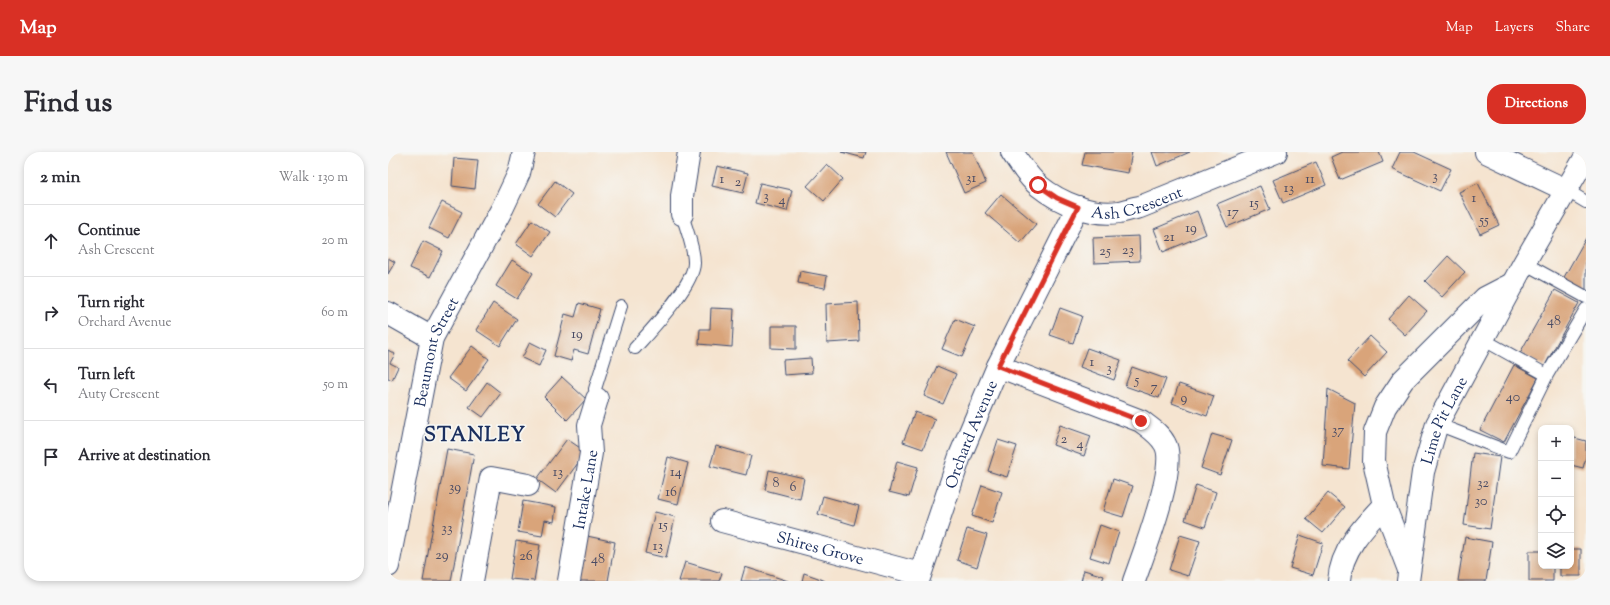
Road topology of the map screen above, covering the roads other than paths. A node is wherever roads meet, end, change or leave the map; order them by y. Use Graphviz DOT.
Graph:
graph roads {
  1 [pos="524,152"];
  2 [pos="689,152"];
  3 [pos="1012,152"];
  4 [pos="1276,152"];
  5 [pos="1486,152"];
  6 [pos="1586,156"];
  7 [pos="1566,190"];
  8 [pos="1586,202"];
  9 [pos="1078,207"];
  10 [pos="682,214"];
  11 [pos="1524,263"];
  12 [pos="1514,283"];
  13 [pos="1586,297"];
  14 [pos="621,306"];
  15 [pos="1586,309"];
  16 [pos="388,314"];
  17 [pos="432,338"];
  18 [pos="1484,340"];
  19 [pos="635,348"];
  20 [pos="998,366"];
  21 [pos="1547,375"];
  22 [pos="597,399"];
  23 [pos="1437,424"];
  24 [pos="528,485"];
  25 [pos="1384,505"];
  26 [pos="722,521"];
  27 [pos="388,566"];
  28 [pos="1409,575"];
  29 [pos="919,578"];
  30 [pos="472,581"];
  31 [pos="569,581"];
  32 [pos="1134,581"];
  33 [pos="1339,581"];
  1 -- 17 [label="street, Beaumont Street"];
  2 -- 10 [label="street"];
  3 -- 9 [label="street, Ash Crescent"];
  4 -- 9 [label="street, Ash Crescent"];
  5 -- 7 [label="street"];
  6 -- 7 [label="street, Lime Pit Lane"];
  7 -- 8 [label="lane"];
  7 -- 11 [label="street, Lime Pit Lane"];
  9 -- 20 [label="street, Orchard Avenue"];
  10 -- 19 [label="lane"];
  11 -- 12 [label="street, Lime Pit Lane"];
  11 -- 13 [label="lane"];
  12 -- 18 [label="street, Lime Pit Lane"];
  12 -- 25 [label="street, Lime Pit Lane"];
  14 -- 22 [label="lane"];
  15 -- 21 [label="lane"];
  16 -- 17 [label="street"];
  17 -- 27 [label="street, Beaumont Street"];
  18 -- 21 [label="lane"];
  18 -- 23 [label="street, Lime Pit Lane"];
  20 -- 29 [label="street, Orchard Avenue"];
  20 -- 32 [label="street"];
  21 -- 23 [label="lane"];
  22 -- 31 [label="street, Intake Lane"];
  23 -- 28 [label="street, Lime Pit Lane"];
  24 -- 30 [label="street"];
  25 -- 28 [label="street, Lime Pit Lane"];
  25 -- 33 [label="street"];
  26 -- 29 [label="street, Shires Grove"];
}
